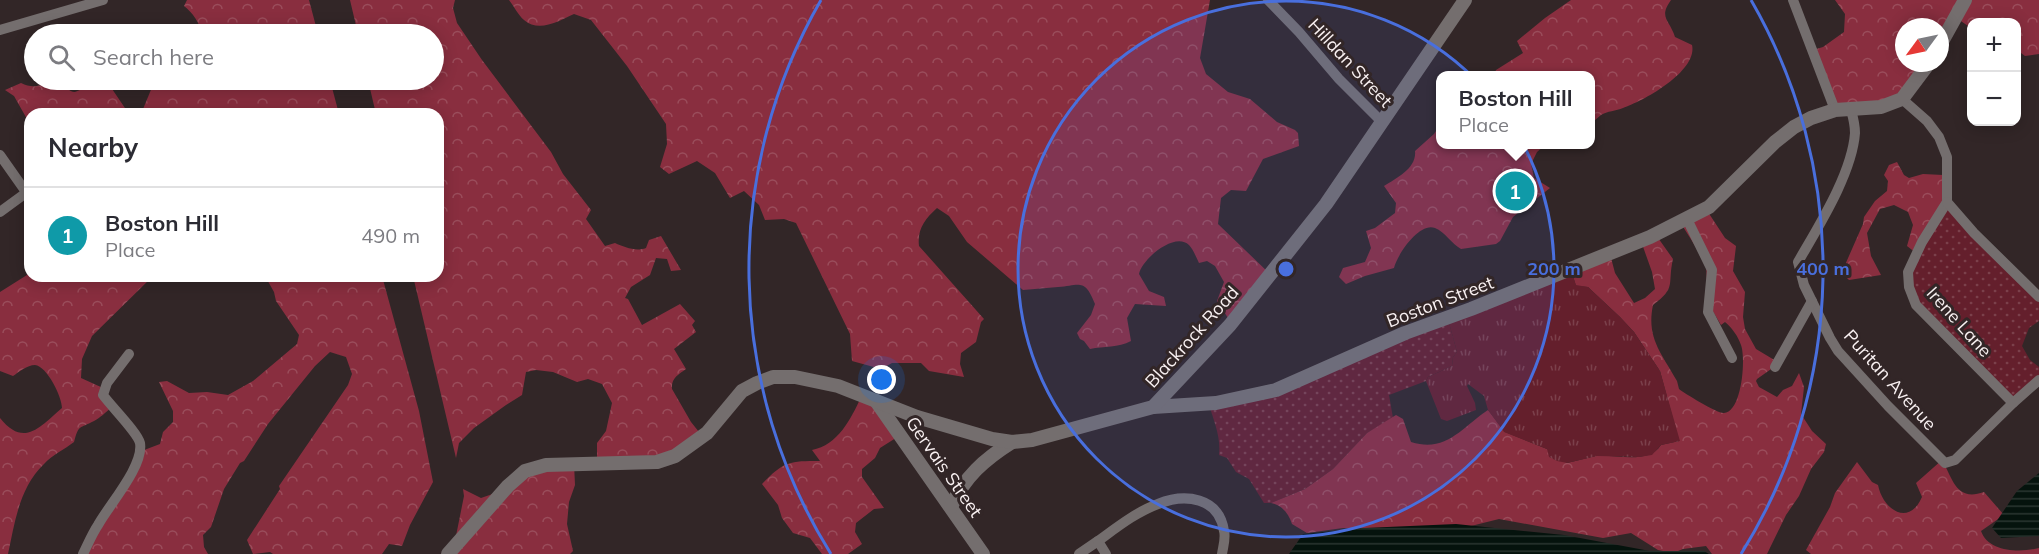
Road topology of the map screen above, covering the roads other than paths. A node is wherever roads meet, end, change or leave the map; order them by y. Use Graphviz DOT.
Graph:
graph roads {
  1 [pos="103,0"];
  2 [pos="1268,0"];
  3 [pos="1465,0"];
  4 [pos="1793,0"];
  5 [pos="1965,0"];
  6 [pos="1949,29"];
  7 [pos="0,30"];
  8 [pos="1922,72"];
  9 [pos="1902,99"];
  10 [pos="1835,110"];
  11 [pos="1851,110"];
  12 [pos="1382,122"];
  13 [pos="0,155"];
  14 [pos="24,186"];
  15 [pos="24,194"];
  16 [pos="1947,202"];
  17 [pos="0,212"];
  18 [pos="1687,219"];
  19 [pos="2039,297"];
  20 [pos="1812,301"];
  21 [pos="129,354"];
  22 [pos="1732,358"];
  23 [pos="1775,367"];
  24 [pos="2039,380"];
  25 [pos="876,401"];
  26 [pos="2013,403"];
  27 [pos="1153,407"];
  28 [pos="1012,442"];
  29 [pos="951,507"];
  30 [pos="1098,541"];
  31 [pos="83,554"];
  32 [pos="448,554"];
  33 [pos="982,554"];
  34 [pos="1078,554"];
  35 [pos="1106,554"];
  36 [pos="1222,554"];
  1 -- 7 [label="street"];
  2 -- 12 [label="street, Hilldan Street"];
  3 -- 12 [label="street, Blackrock Road"];
  4 -- 10 [label="street"];
  5 -- 6 [label="street"];
  8 -- 9 [label="street"];
  9 -- 11 [label="street, Boston Street"];
  9 -- 16 [label="street"];
  10 -- 11 [label="street, Boston Street"];
  10 -- 18 [label="street, Boston Street"];
  11 -- 20 [label="street, Puritan Avenue"];
  12 -- 27 [label="street, Blackrock Road"];
  13 -- 14 [label="street"];
  15 -- 17 [label="street"];
  16 -- 19 [label="street"];
  16 -- 26 [label="street, Irene Lane"];
  18 -- 22 [label="street"];
  18 -- 27 [label="street, Boston Street"];
  20 -- 23 [label="street"];
  20 -- 26 [label="street, Puritan Avenue"];
  21 -- 31 [label="street"];
  24 -- 26 [label="street"];
  25 -- 28 [label="street, Blackrock Road"];
  25 -- 29 [label="street, Gervais Street"];
  25 -- 32 [label="street, Blackrock Road"];
  27 -- 28 [label="street, Blackrock Road"];
  28 -- 29 [label="street"];
  29 -- 33 [label="street, Gervais Street"];
  30 -- 34 [label="street"];
  30 -- 35 [label="street"];
  30 -- 36 [label="street"];
}
